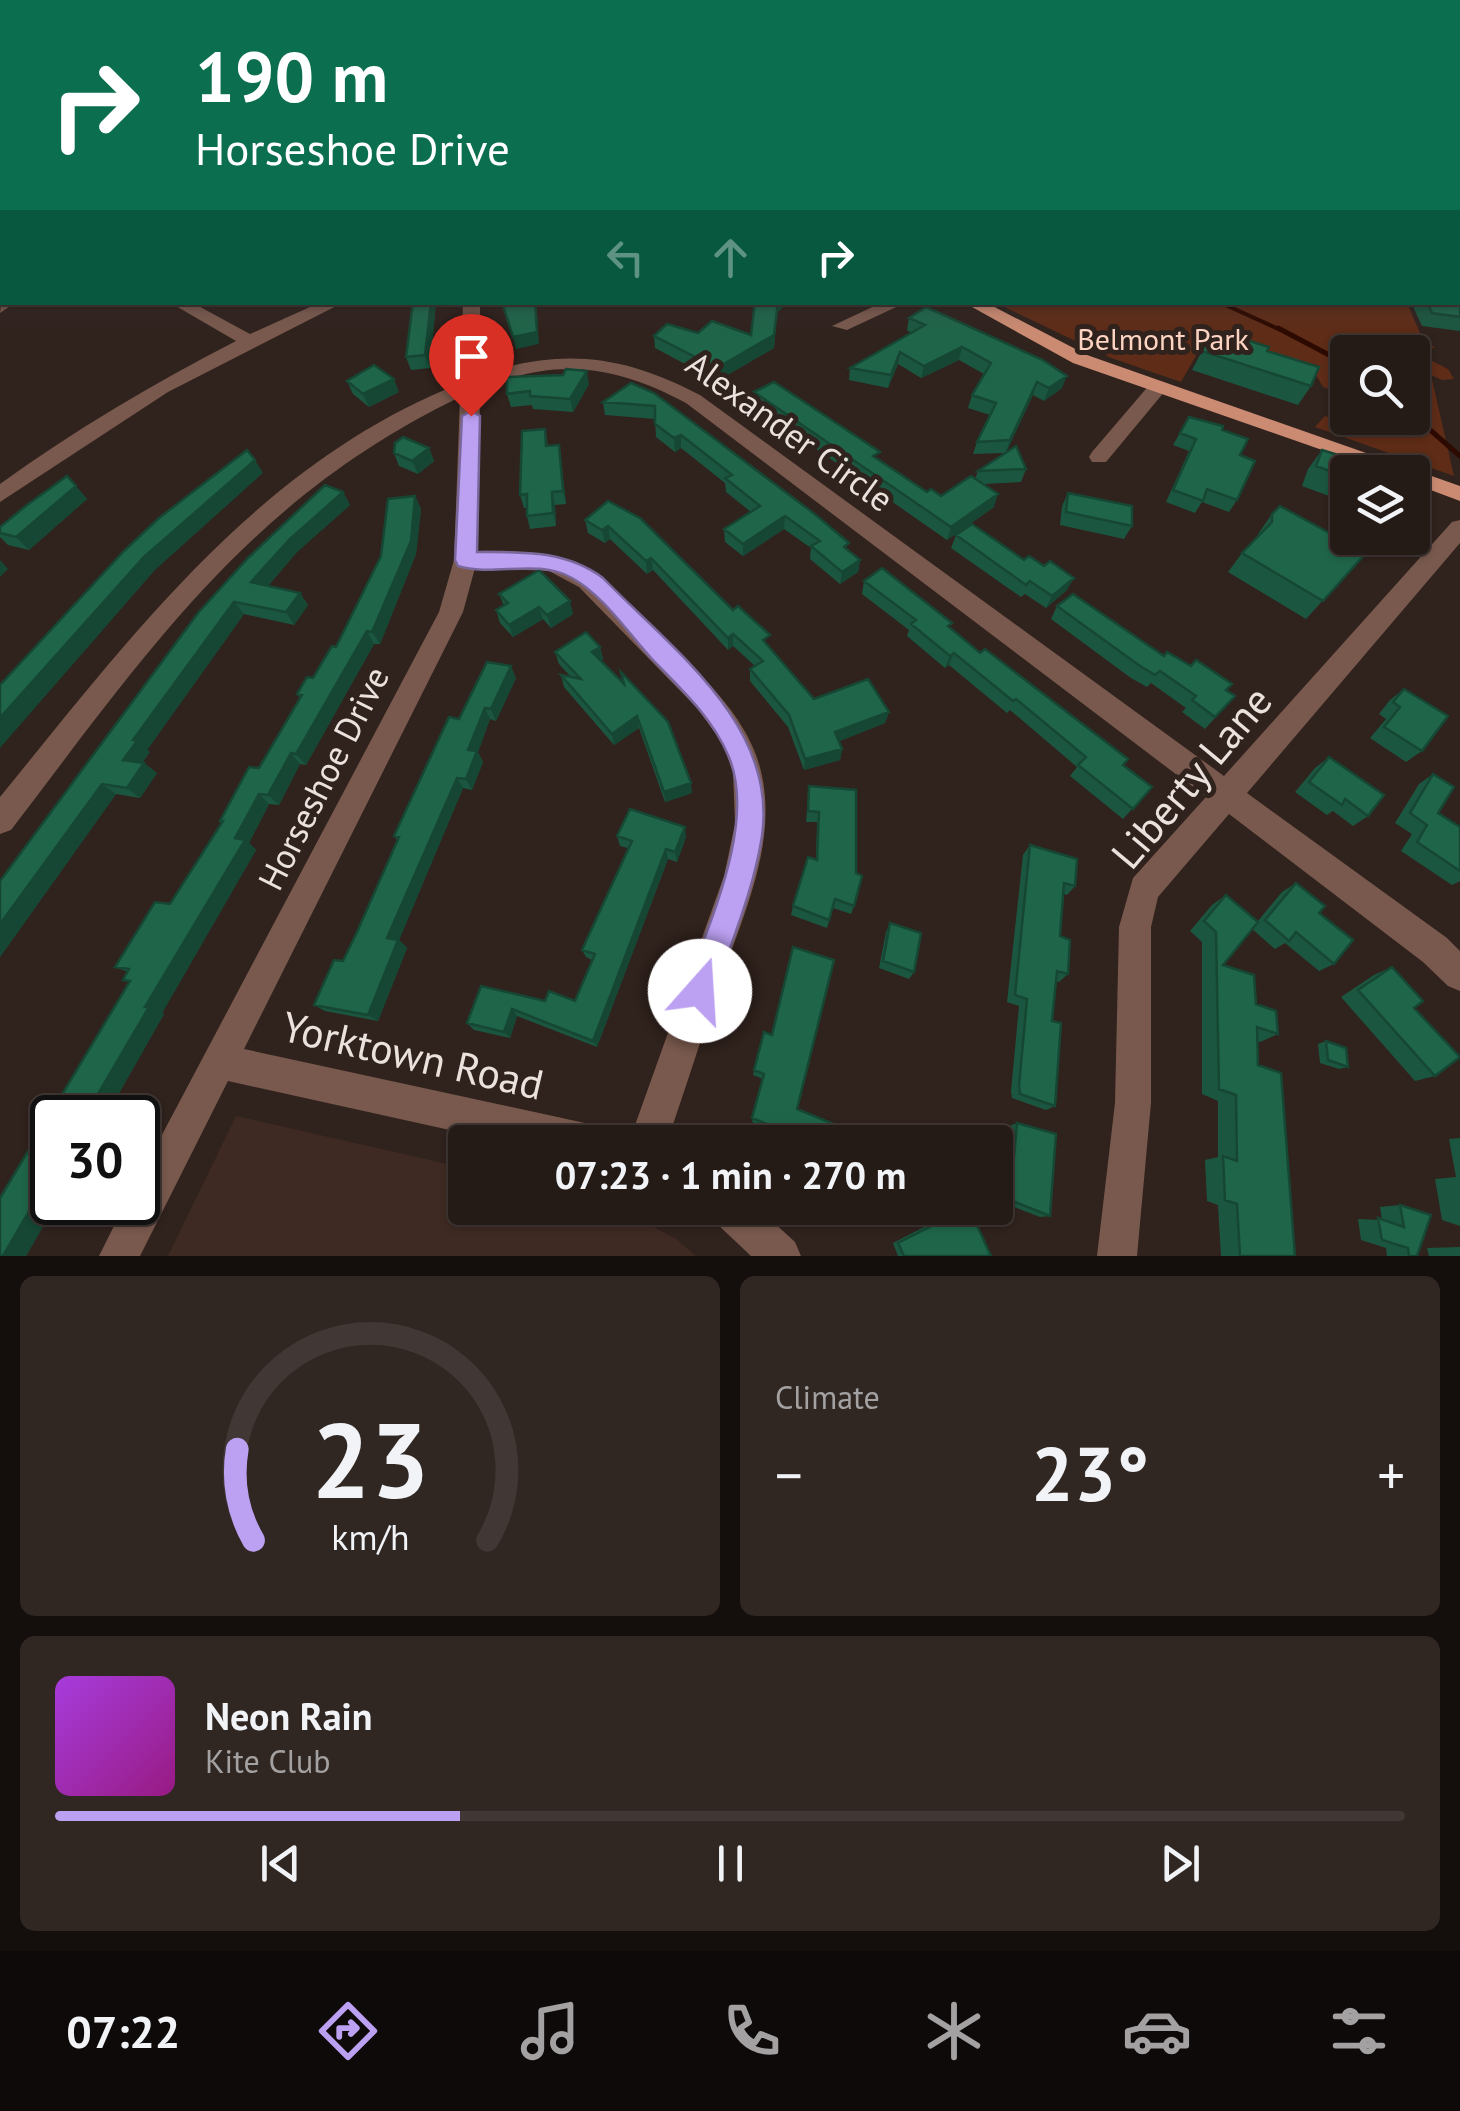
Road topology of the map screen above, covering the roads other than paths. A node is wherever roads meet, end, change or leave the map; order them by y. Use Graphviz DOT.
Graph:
graph roads {
  1 [pos="183,305"];
  2 [pos="329,305"];
  3 [pos="472,305"];
  4 [pos="892,305"];
  5 [pos="978,305"];
  6 [pos="841,326"];
  7 [pos="249,341"];
  8 [pos="472,381"];
  9 [pos="1158,387"];
  10 [pos="1355,455"];
  11 [pos="1098,457"];
  12 [pos="1430,483"];
  13 [pos="1460,494"];
  14 [pos="0,495"];
  15 [pos="1460,528"];
  16 [pos="466,560"];
  17 [pos="1226,797"];
  18 [pos="0,820"];
  19 [pos="1460,974"];
  20 [pos="220,1061"];
  21 [pos="508,1125"];
  22 [pos="654,1125"];
  23 [pos="746,1225"];
  24 [pos="119,1256"];
  25 [pos="780,1256"];
  26 [pos="1118,1256"];
  1 -- 7 [label="street"];
  2 -- 7 [label="street"];
  3 -- 8 [label="street, Horseshoe Drive"];
  4 -- 6 [label="street"];
  5 -- 9 [label="main road"];
  7 -- 14 [label="street"];
  8 -- 16 [label="street, Horseshoe Drive"];
  8 -- 17 [label="street, Alexander Circle"];
  8 -- 18 [label="street, Alexander Circle"];
  9 -- 10 [label="main road"];
  9 -- 11 [label="street"];
  12 -- 13 [label="main road"];
  15 -- 17 [label="street, Liberty Lane"];
  16 -- 20 [label="street, Horseshoe Drive"];
  16 -- 22 [label="street"];
  17 -- 19 [label="street, Alexander Circle"];
  17 -- 26 [label="street, Liberty Lane"];
  20 -- 21 [label="street, Yorktown Road"];
  20 -- 24 [label="street, Horseshoe Drive"];
  23 -- 25 [label="street"];
}
